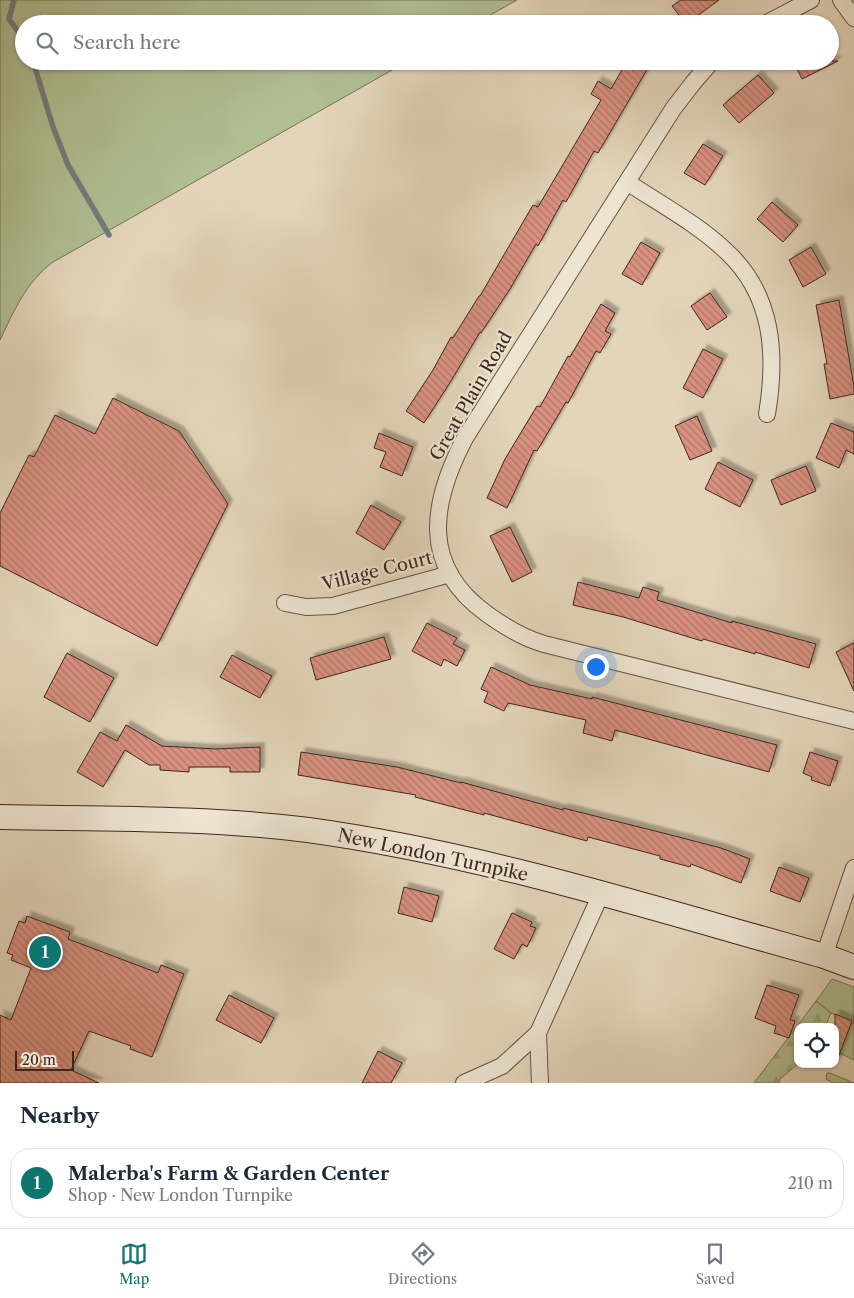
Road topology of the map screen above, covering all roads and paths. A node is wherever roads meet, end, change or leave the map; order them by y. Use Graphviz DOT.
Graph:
graph roads {
  1 [pos="811,0"];
  2 [pos="841,0"];
  3 [pos="782,15"];
  4 [pos="854,18"];
  5 [pos="704,70"];
  6 [pos="627,182"];
  7 [pos="767,414"];
  8 [pos="450,574"];
  9 [pos="285,603"];
  10 [pos="854,721"];
  11 [pos="0,817"];
  12 [pos="854,868"];
  13 [pos="601,894"];
  14 [pos="824,956"];
  15 [pos="854,967"];
  16 [pos="538,1033"];
  17 [pos="464,1083"];
  18 [pos="540,1083"];
  1 -- 3 [label="street"];
  2 -- 4 [label="street"];
  5 -- 6 [label="street, Great Plain Road"];
  6 -- 7 [label="street"];
  6 -- 8 [label="street, Great Plain Road"];
  8 -- 9 [label="street, Village Court"];
  8 -- 10 [label="street, Great Plain Road"];
  11 -- 13 [label="main road, New London Turnpike"];
  12 -- 14 [label="street"];
  13 -- 14 [label="main road, New London Turnpike"];
  13 -- 16 [label="street"];
  14 -- 15 [label="main road, New London Turnpike"];
  16 -- 17 [label="street"];
  16 -- 18 [label="street"];
}
